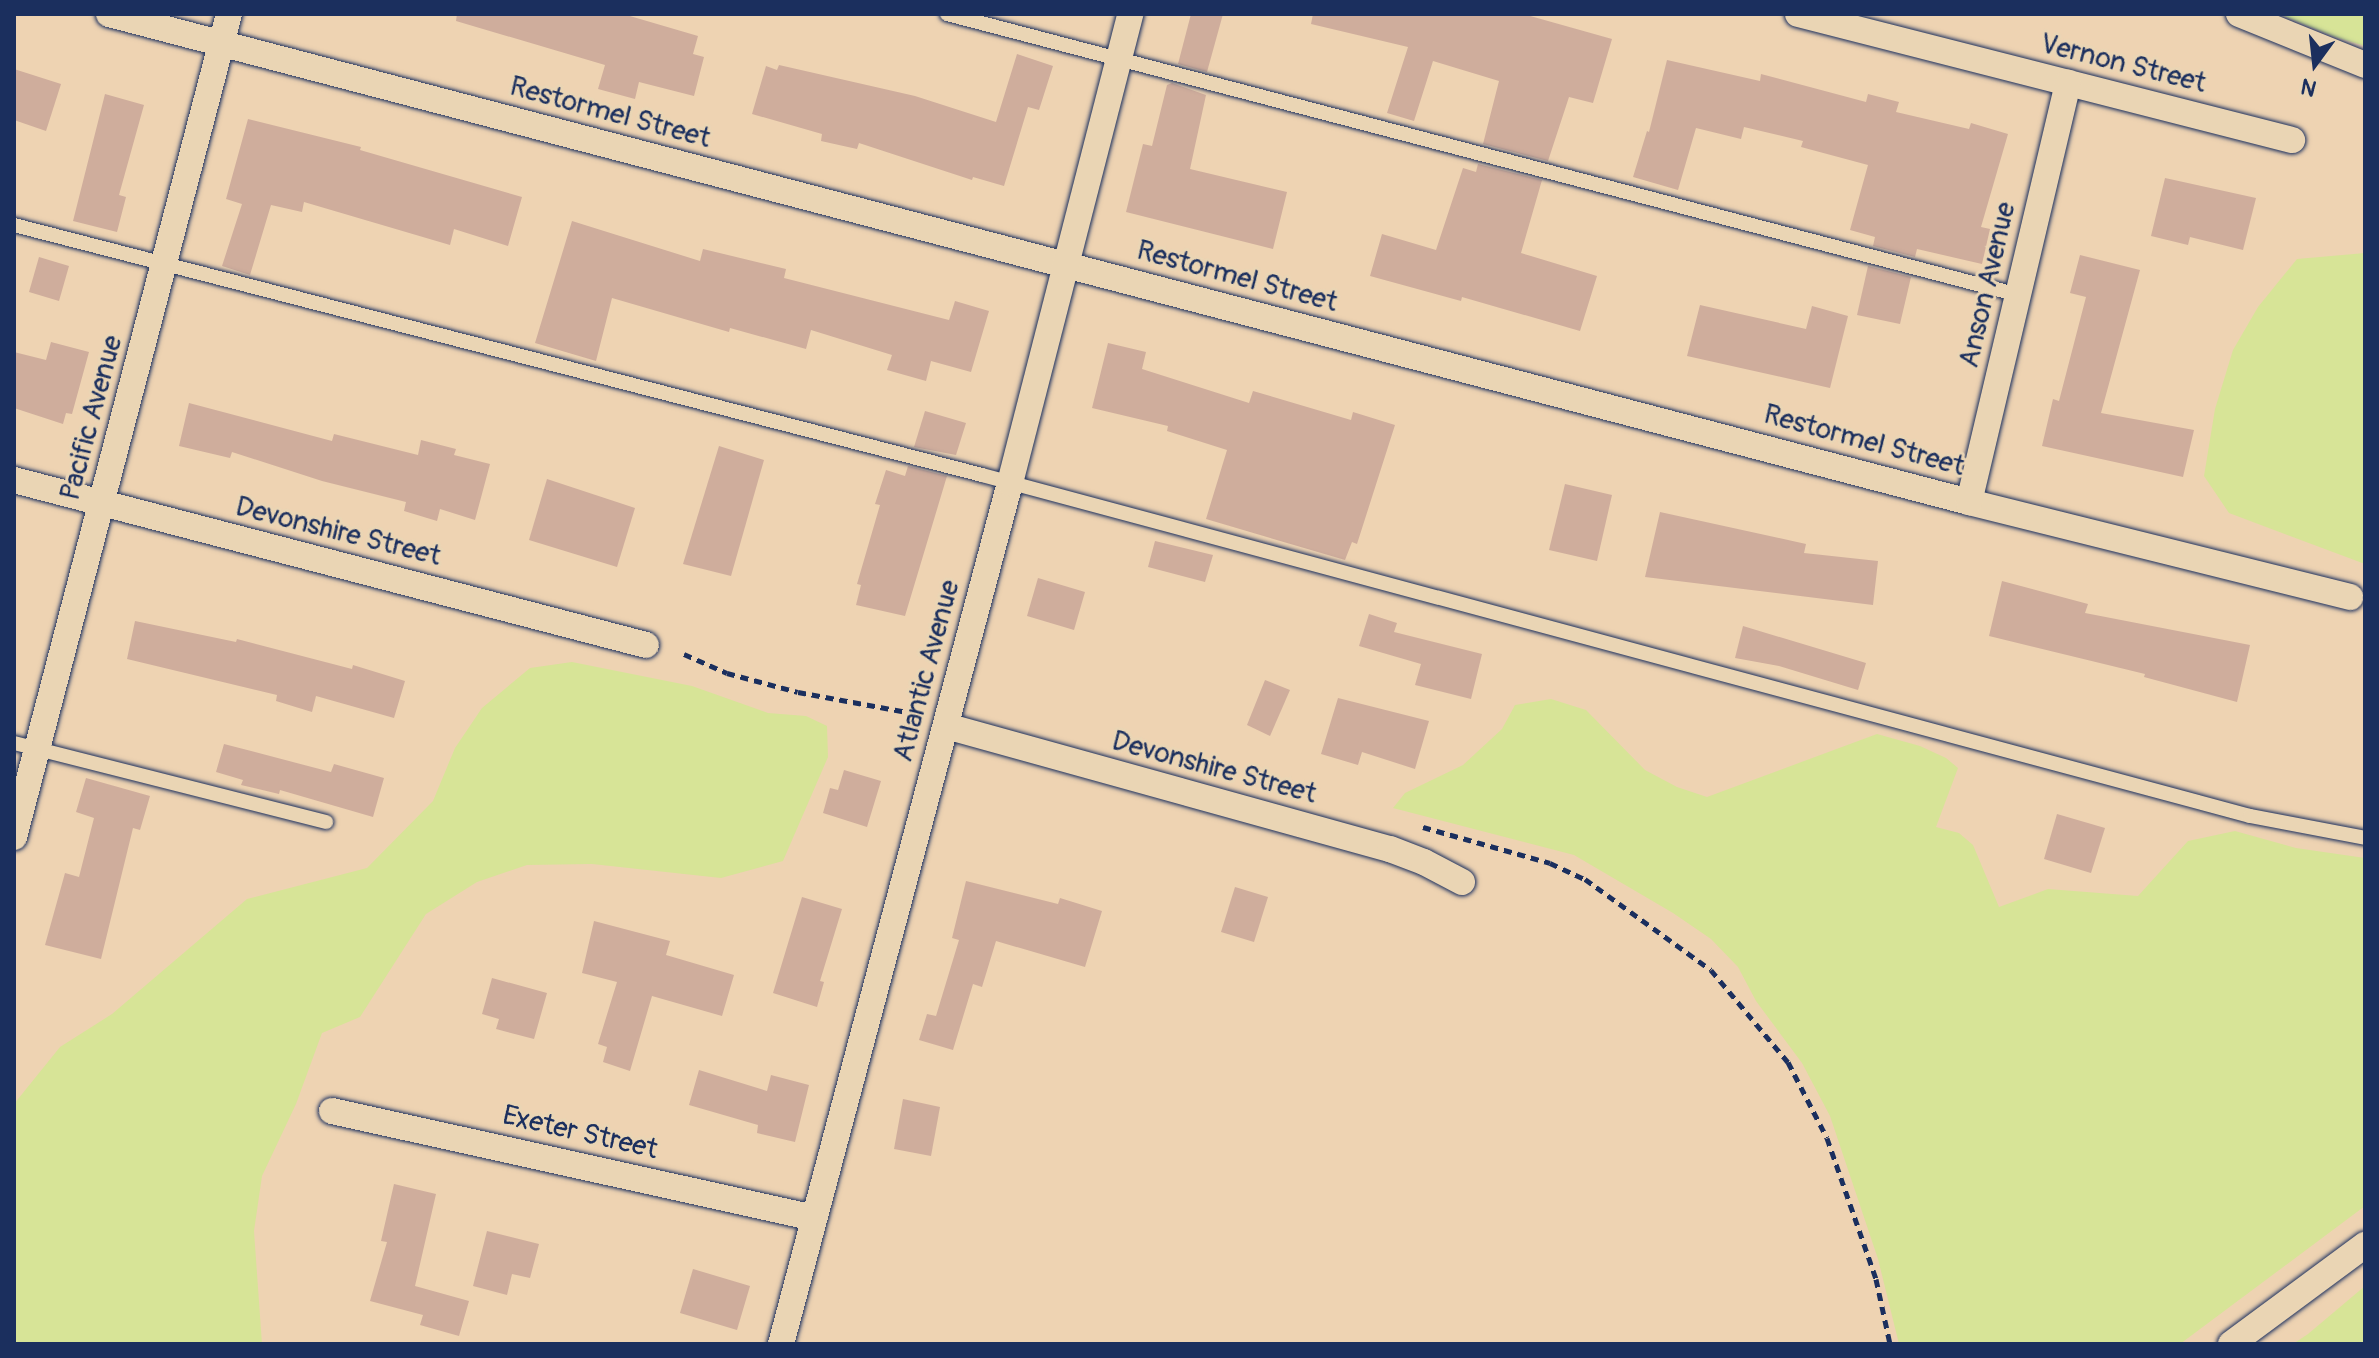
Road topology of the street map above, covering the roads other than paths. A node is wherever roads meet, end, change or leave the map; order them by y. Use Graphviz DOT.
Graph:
graph roads {
  1 [pos="109,14"];
  2 [pos="229,14"];
  3 [pos="947,14"];
  4 [pos="1130,14"];
  5 [pos="1798,14"];
  6 [pos="2239,14"];
  7 [pos="221,44"];
  8 [pos="1118,58"];
  9 [pos="2365,65"];
  10 [pos="2068,83"];
  11 [pos="2292,140"];
  12 [pos="14,225"];
  13 [pos="166,264"];
  14 [pos="1067,265"];
  15 [pos="2019,295"];
  16 [pos="14,480"];
  17 [pos="1010,483"];
  18 [pos="1969,502"];
  19 [pos="102,504"];
  20 [pos="2358,599"];
  21 [pos="646,645"];
  22 [pos="934,721"];
  23 [pos="26,746"];
  24 [pos="326,822"];
  25 [pos="14,837"];
  26 [pos="2365,838"];
  27 [pos="1462,882"];
  28 [pos="332,1111"];
  29 [pos="813,1218"];
  30 [pos="2365,1245"];
  31 [pos="781,1344"];
  32 [pos="2231,1344"];
  1 -- 7 [label="street, Restormel Street"];
  2 -- 7 [label="street, Pacific Avenue"];
  3 -- 8 [label="lane"];
  4 -- 8 [label="street, Atlantic Avenue"];
  5 -- 10 [label="street, Vernon Street"];
  6 -- 9 [label="street"];
  7 -- 13 [label="street, Pacific Avenue"];
  7 -- 14 [label="street, Restormel Street"];
  8 -- 14 [label="street, Atlantic Avenue"];
  8 -- 15 [label="lane"];
  10 -- 11 [label="street, Vernon Street"];
  10 -- 15 [label="street, Anson Avenue"];
  12 -- 13 [label="lane"];
  13 -- 17 [label="lane"];
  13 -- 19 [label="street, Pacific Avenue"];
  14 -- 17 [label="street, Atlantic Avenue"];
  14 -- 18 [label="street, Restormel Street"];
  15 -- 18 [label="street, Anson Avenue"];
  16 -- 19 [label="street, Devonshire Street"];
  17 -- 22 [label="street, Atlantic Avenue"];
  17 -- 26 [label="lane"];
  18 -- 20 [label="street, Restormel Street"];
  19 -- 21 [label="street, Devonshire Street"];
  19 -- 23 [label="street, Pacific Avenue"];
  22 -- 27 [label="street, Devonshire Street"];
  22 -- 29 [label="street, Atlantic Avenue"];
  23 -- 24 [label="lane"];
  23 -- 25 [label="street, Pacific Avenue"];
  28 -- 29 [label="street, Exeter Street"];
  29 -- 31 [label="street, Atlantic Avenue"];
  30 -- 32 [label="street"];
}
